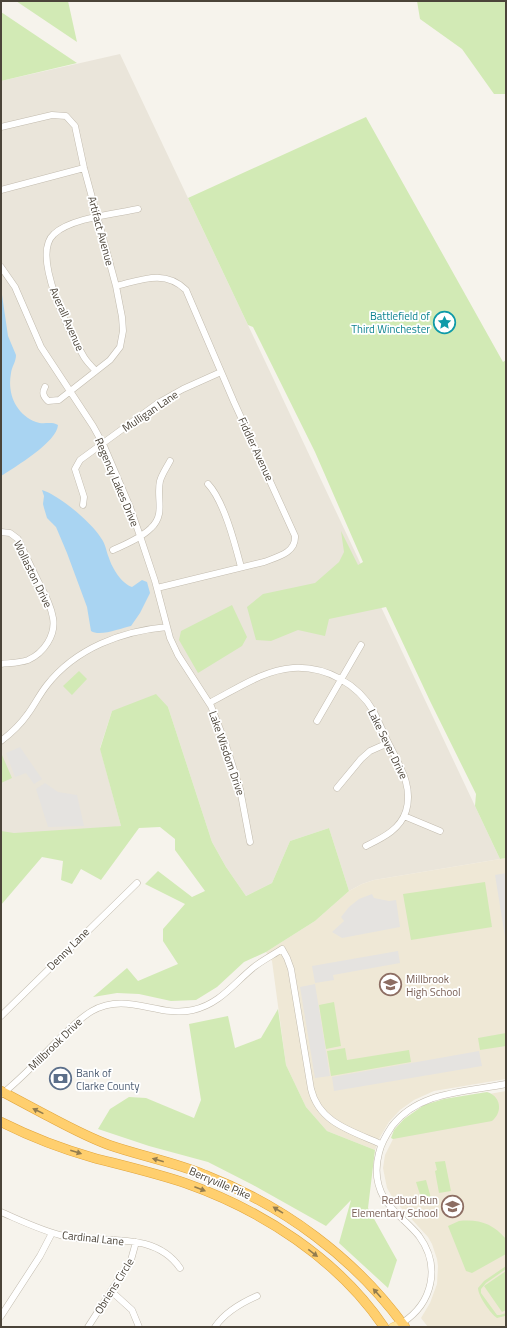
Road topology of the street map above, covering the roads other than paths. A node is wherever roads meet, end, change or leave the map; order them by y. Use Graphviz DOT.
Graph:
graph roads {
  1 [pos="1,127"];
  2 [pos="84,168"];
  3 [pos="1,190"];
  4 [pos="138,210"];
  5 [pos="97,217"];
  6 [pos="1,267"];
  7 [pos="116,286"];
  8 [pos="96,371"];
  9 [pos="221,372"];
  10 [pos="45,387"];
  11 [pos="70,392"];
  12 [pos="103,444"];
  13 [pos="170,461"];
  14 [pos="208,484"];
  15 [pos="83,505"];
  16 [pos="1,532"];
  17 [pos="140,536"];
  18 [pos="113,550"];
  19 [pos="241,567"];
  20 [pos="157,588"];
  21 [pos="167,627"];
  22 [pos="361,645"];
  23 [pos="1,664"];
  24 [pos="341,680"];
  25 [pos="209,703"];
  26 [pos="316,721"];
  27 [pos="1,741"];
  28 [pos="388,743"];
  29 [pos="337,788"];
  30 [pos="404,816"];
  31 [pos="440,831"];
  32 [pos="250,842"];
  33 [pos="366,846"];
  34 [pos="137,883"];
  35 [pos="1,1016"];
  36 [pos="506,1084"];
  37 [pos="2,1092"];
  38 [pos="1,1122"];
  39 [pos="381,1144"];
  40 [pos="1,1212"];
  41 [pos="52,1233"];
  42 [pos="136,1242"];
  43 [pos="180,1268"];
  44 [pos="111,1291"];
  45 [pos="257,1296"];
  46 [pos="1,1316"];
  47 [pos="404,1325"];
  48 [pos="88,1327"];
  49 [pos="139,1327"];
  50 [pos="215,1327"];
  51 [pos="384,1327"];
  52 [pos="392,1327"];
  1 -- 2 [label="street, Artifact Avenue"];
  2 -- 3 [label="street"];
  2 -- 5 [label="street, Artifact Avenue"];
  4 -- 5 [label="street, Averall Avenue"];
  5 -- 7 [label="street, Artifact Avenue"];
  5 -- 8 [label="street, Averall Avenue"];
  6 -- 11 [label="street, Regency Lakes Drive"];
  7 -- 8 [label="street, Artifact Avenue"];
  7 -- 9 [label="street, Fiddler Avenue"];
  8 -- 11 [label="street, Artifact Avenue"];
  9 -- 12 [label="street, Mulligan Lane"];
  9 -- 19 [label="street, Fiddler Avenue"];
  10 -- 11 [label="street, Artifact Avenue"];
  11 -- 12 [label="street, Regency Lakes Drive"];
  12 -- 15 [label="street, Mulligan Lane"];
  12 -- 17 [label="street, Regency Lakes Drive"];
  13 -- 17 [label="street"];
  14 -- 19 [label="street"];
  16 -- 23 [label="street, Wollaston Drive"];
  17 -- 18 [label="street"];
  17 -- 20 [label="street, Regency Lakes Drive"];
  19 -- 20 [label="street, Fiddler Avenue"];
  20 -- 21 [label="street, Regency Lakes Drive"];
  21 -- 25 [label="street, Lake Wisdom Drive"];
  21 -- 27 [label="street"];
  22 -- 24 [label="street"];
  24 -- 25 [label="street, Lake Sever Drive"];
  24 -- 26 [label="street"];
  24 -- 28 [label="street, Lake Sever Drive"];
  25 -- 32 [label="street, Lake Wisdom Drive"];
  28 -- 29 [label="street"];
  28 -- 30 [label="street, Lake Sever Drive"];
  30 -- 31 [label="street"];
  30 -- 33 [label="street, Lake Sever Drive"];
  34 -- 35 [label="street, Denny Lane"];
  36 -- 39 [label="street"];
  37 -- 39 [label="street, Millbrook Drive"];
  47 -- 37 [label="highway, Berryville Pike, one-way"];
  38 -- 51 [label="highway, Berryville Pike, one-way"];
  39 -- 47 [label="street"];
  40 -- 41 [label="street, Cardinal Lane"];
  41 -- 42 [label="street, Cardinal Lane"];
  41 -- 46 [label="street"];
  42 -- 43 [label="street, Cardinal Lane"];
  42 -- 44 [label="street, Obriens Circle"];
  44 -- 48 [label="street, Obriens Circle"];
  44 -- 49 [label="street"];
  45 -- 50 [label="street"];
  47 -- 52 [label="main road"];
}
